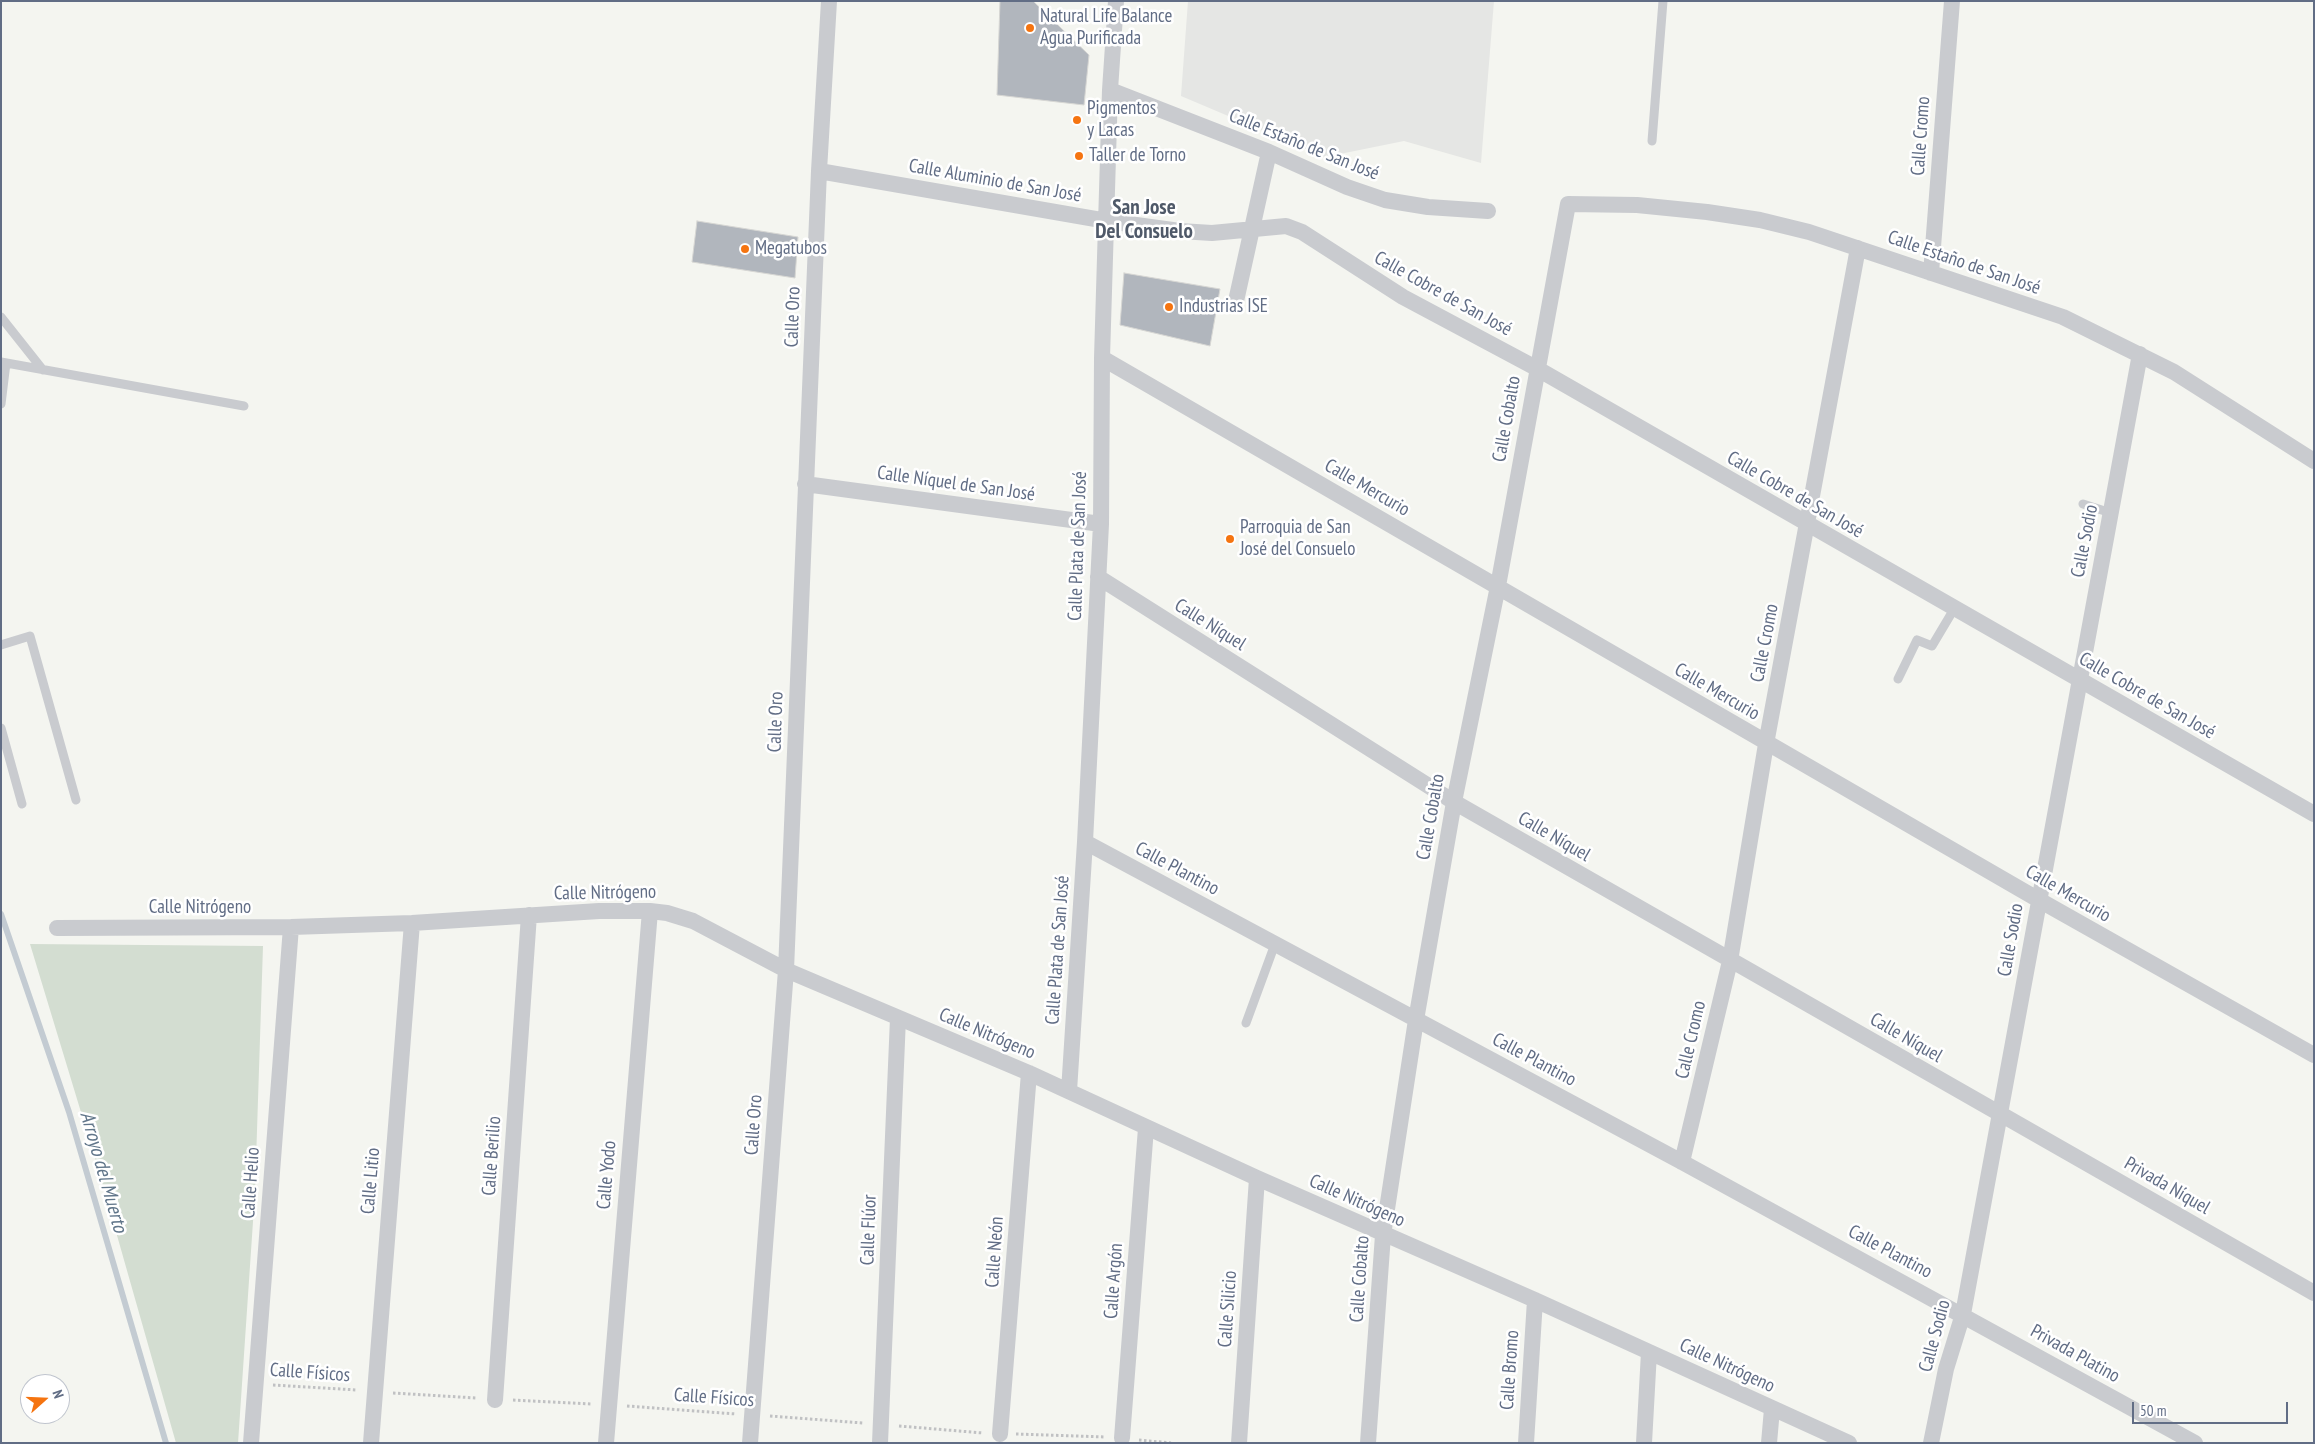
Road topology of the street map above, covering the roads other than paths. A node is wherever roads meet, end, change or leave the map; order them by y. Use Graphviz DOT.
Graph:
graph roads {
  1 [pos="829,1"];
  2 [pos="1116,1"];
  3 [pos="1663,1"];
  4 [pos="1952,1"];
  5 [pos="1110,90"];
  6 [pos="1652,141"];
  7 [pos="1270,152"];
  8 [pos="819,171"];
  9 [pos="1568,204"];
  10 [pos="1488,211"];
  11 [pos="1107,221"];
  12 [pos="1253,229"];
  13 [pos="1858,248"];
  14 [pos="1931,273"];
  15 [pos="1236,301"];
  16 [pos="1,318"];
  17 [pos="2140,354"];
  18 [pos="1102,358"];
  19 [pos="3,363"];
  20 [pos="1536,368"];
  21 [pos="43,370"];
  22 [pos="1,404"];
  23 [pos="244,406"];
  24 [pos="2314,461"];
  25 [pos="806,484"];
  26 [pos="2083,504"];
  27 [pos="2111,513"];
  28 [pos="1101,524"];
  29 [pos="1807,525"];
  30 [pos="1098,577"];
  31 [pos="1498,586"];
  32 [pos="1954,609"];
  33 [pos="1,645"];
  34 [pos="1898,679"];
  35 [pos="2080,680"];
  36 [pos="1,728"];
  37 [pos="1766,744"];
  38 [pos="76,800"];
  39 [pos="1454,802"];
  40 [pos="22,804"];
  41 [pos="2314,814"];
  42 [pos="1085,842"];
  43 [pos="2039,900"];
  44 [pos="650,910"];
  45 [pos="529,915"];
  46 [pos="412,923"];
  47 [pos="291,927"];
  48 [pos="57,928"];
  49 [pos="1275,944"];
  50 [pos="1730,961"];
  51 [pos="786,970"];
  52 [pos="898,1018"];
  53 [pos="1416,1020"];
  54 [pos="1246,1022"];
  55 [pos="2314,1055"];
  56 [pos="1030,1073"];
  57 [pos="1069,1091"];
  58 [pos="2001,1114"];
  59 [pos="1146,1128"];
  60 [pos="1682,1162"];
  61 [pos="1257,1178"];
  62 [pos="1383,1235"];
  63 [pos="2314,1293"];
  64 [pos="1535,1300"];
  65 [pos="1963,1314"];
  66 [pos="1649,1352"];
  67 [pos="495,1400"];
  68 [pos="1772,1409"];
  69 [pos="1000,1434"];
  70 [pos="1122,1438"];
  71 [pos="251,1443"];
  72 [pos="371,1443"];
  73 [pos="606,1443"];
  74 [pos="750,1443"];
  75 [pos="880,1443"];
  76 [pos="1239,1443"];
  77 [pos="1368,1443"];
  78 [pos="1526,1443"];
  79 [pos="1644,1443"];
  80 [pos="1769,1443"];
  81 [pos="1849,1443"];
  82 [pos="1931,1443"];
  83 [pos="2195,1443"];
  1 -- 8 [label="street, Calle Oro"];
  2 -- 5 [label="street, Calle Plata de San José"];
  3 -- 6 [label="lane"];
  4 -- 14 [label="street, Calle Cromo"];
  5 -- 7 [label="street, Calle Estaño de San José"];
  5 -- 11 [label="street, Calle Plata de San José"];
  7 -- 10 [label="street, Calle Estaño de San José"];
  7 -- 12 [label="street"];
  8 -- 11 [label="street, Calle Aluminio de San José"];
  8 -- 25 [label="street, Calle Oro"];
  9 -- 13 [label="street, Calle Estaño de San José"];
  9 -- 20 [label="street, Calle Cobalto"];
  11 -- 12 [label="street, Calle Aluminio de San José"];
  11 -- 18 [label="street, Calle Plata de San José"];
  12 -- 15 [label="street"];
  12 -- 20 [label="street, Calle Cobre de San José"];
  13 -- 14 [label="street, Calle Estaño de San José"];
  13 -- 29 [label="street, Calle Cromo"];
  14 -- 17 [label="street, Calle Estaño de San José"];
  16 -- 21 [label="lane"];
  17 -- 24 [label="street, Calle Estaño de San José"];
  17 -- 27 [label="street, Calle Sodio"];
  18 -- 28 [label="street, Calle Plata de San José"];
  18 -- 31 [label="street, Calle Mercurio"];
  19 -- 21 [label="lane"];
  19 -- 22 [label="lane"];
  20 -- 29 [label="street, Calle Cobre de San José"];
  20 -- 31 [label="street, Calle Cobalto"];
  21 -- 23 [label="lane"];
  25 -- 28 [label="street, Calle Níquel de San José"];
  25 -- 51 [label="street, Calle Oro"];
  26 -- 27 [label="lane"];
  27 -- 35 [label="street, Calle Sodio"];
  28 -- 30 [label="street, Calle Plata de San José"];
  29 -- 32 [label="street, Calle Cobre de San José"];
  29 -- 37 [label="street, Calle Cromo"];
  30 -- 39 [label="street, Calle Níquel"];
  30 -- 42 [label="street, Calle Plata de San José"];
  31 -- 37 [label="street, Calle Mercurio"];
  31 -- 39 [label="street, Calle Cobalto"];
  32 -- 34 [label="lane"];
  32 -- 35 [label="street, Calle Cobre de San José"];
  33 -- 38 [label="lane"];
  35 -- 41 [label="street, Calle Cobre de San José"];
  35 -- 43 [label="street, Calle Sodio"];
  36 -- 40 [label="lane"];
  37 -- 43 [label="street, Calle Mercurio"];
  37 -- 50 [label="street, Calle Cromo"];
  39 -- 50 [label="street, Calle Níquel"];
  39 -- 53 [label="street, Calle Cobalto"];
  42 -- 49 [label="street, Calle Plantino"];
  42 -- 57 [label="street, Calle Plata de San José"];
  43 -- 55 [label="street, Calle Mercurio"];
  43 -- 58 [label="street, Calle Sodio"];
  44 -- 45 [label="street, Calle Nitrógeno"];
  44 -- 51 [label="street, Calle Nitrógeno"];
  44 -- 73 [label="street, Calle Yodo"];
  45 -- 46 [label="street, Calle Nitrógeno"];
  45 -- 67 [label="street, Calle Berilio"];
  46 -- 47 [label="street, Calle Nitrógeno"];
  46 -- 72 [label="street, Calle Litio"];
  47 -- 48 [label="street, Calle Nitrógeno"];
  47 -- 71 [label="street, Calle Helio"];
  49 -- 53 [label="street, Calle Plantino"];
  49 -- 54 [label="lane"];
  50 -- 58 [label="street, Calle Níquel"];
  50 -- 60 [label="street, Calle Cromo"];
  51 -- 52 [label="street, Calle Nitrógeno"];
  51 -- 74 [label="street, Calle Oro"];
  52 -- 56 [label="street, Calle Nitrógeno"];
  52 -- 75 [label="street, Calle Flúor"];
  53 -- 60 [label="street, Calle Plantino"];
  53 -- 62 [label="street, Calle Cobalto"];
  56 -- 57 [label="street, Calle Nitrógeno"];
  56 -- 69 [label="street, Calle Neón"];
  57 -- 59 [label="street, Calle Nitrógeno"];
  58 -- 63 [label="street, Privada Níquel"];
  58 -- 65 [label="street, Calle Sodio"];
  59 -- 61 [label="street, Calle Nitrógeno"];
  59 -- 70 [label="street, Calle Argón"];
  60 -- 65 [label="street, Calle Plantino"];
  61 -- 62 [label="street, Calle Nitrógeno"];
  61 -- 76 [label="street, Calle Silicio"];
  62 -- 64 [label="street, Calle Nitrógeno"];
  62 -- 77 [label="street, Calle Cobalto"];
  64 -- 66 [label="street, Calle Nitrógeno"];
  64 -- 78 [label="street, Calle Bromo"];
  65 -- 82 [label="street, Calle Sodio"];
  65 -- 83 [label="street, Privada Platino"];
  66 -- 68 [label="street, Calle Nitrógeno"];
  66 -- 79 [label="street"];
  68 -- 80 [label="street"];
  68 -- 81 [label="street, Calle Nitrógeno"];
}
